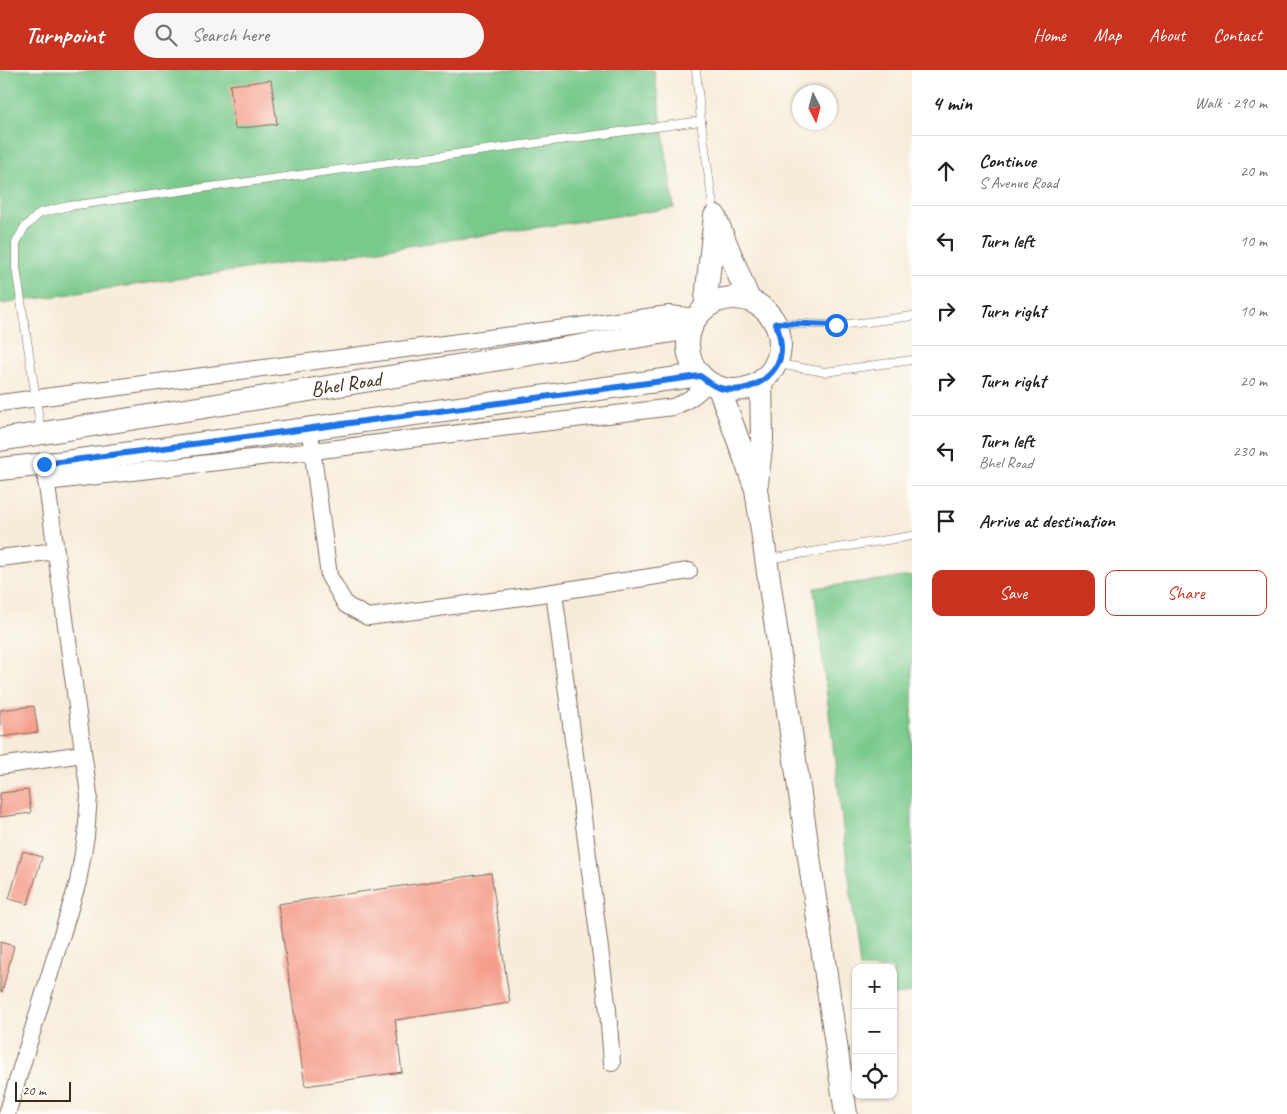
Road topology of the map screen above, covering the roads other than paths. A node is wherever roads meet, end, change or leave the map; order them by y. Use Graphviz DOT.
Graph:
graph roads {
  1 [pos="696,70"];
  2 [pos="701,121"];
  3 [pos="715,216"];
  4 [pos="749,300"];
  5 [pos="912,316"];
  6 [pos="698,318"];
  7 [pos="776,323"];
  8 [pos="912,360"];
  9 [pos="778,364"];
  10 [pos="709,382"];
  11 [pos="761,382"];
  12 [pos="36,398"];
  13 [pos="0,403"];
  14 [pos="310,428"];
  15 [pos="42,434"];
  16 [pos="0,440"];
  17 [pos="313,451"];
  18 [pos="0,468"];
  19 [pos="45,473"];
  20 [pos="756,489"];
  21 [pos="912,536"];
  22 [pos="56,551"];
  23 [pos="0,558"];
  24 [pos="766,559"];
  25 [pos="689,571"];
  26 [pos="554,592"];
  27 [pos="83,754"];
  28 [pos="0,766"];
  29 [pos="612,1064"];
  30 [pos="7,1114"];
  31 [pos="846,1114"];
  1 -- 2 [label="lane"];
  2 -- 3 [label="lane"];
  2 -- 12 [label="lane"];
  3 -- 4 [label="street"];
  3 -- 6 [label="street"];
  4 -- 6 [label="street"];
  4 -- 7 [label="street"];
  5 -- 7 [label="lane"];
  6 -- 10 [label="street"];
  6 -- 12 [label="street"];
  6 -- 15 [label="street, Bhel Road"];
  7 -- 9 [label="street"];
  8 -- 9 [label="lane"];
  9 -- 11 [label="street"];
  10 -- 11 [label="street"];
  10 -- 14 [label="street, Bhel Road"];
  10 -- 17 [label="street"];
  10 -- 20 [label="street"];
  11 -- 20 [label="street"];
  12 -- 13 [label="street"];
  12 -- 15 [label="lane"];
  14 -- 17 [label="street"];
  14 -- 19 [label="street, Bhel Road"];
  15 -- 16 [label="street, Bhel Road"];
  17 -- 19 [label="street"];
  17 -- 26 [label="street"];
  18 -- 19 [label="street, Bhel Road"];
  19 -- 22 [label="street"];
  20 -- 24 [label="street"];
  21 -- 24 [label="lane"];
  22 -- 23 [label="street"];
  22 -- 27 [label="street"];
  24 -- 31 [label="street"];
  25 -- 26 [label="street"];
  26 -- 29 [label="street"];
  27 -- 28 [label="street"];
  27 -- 30 [label="street"];
}
